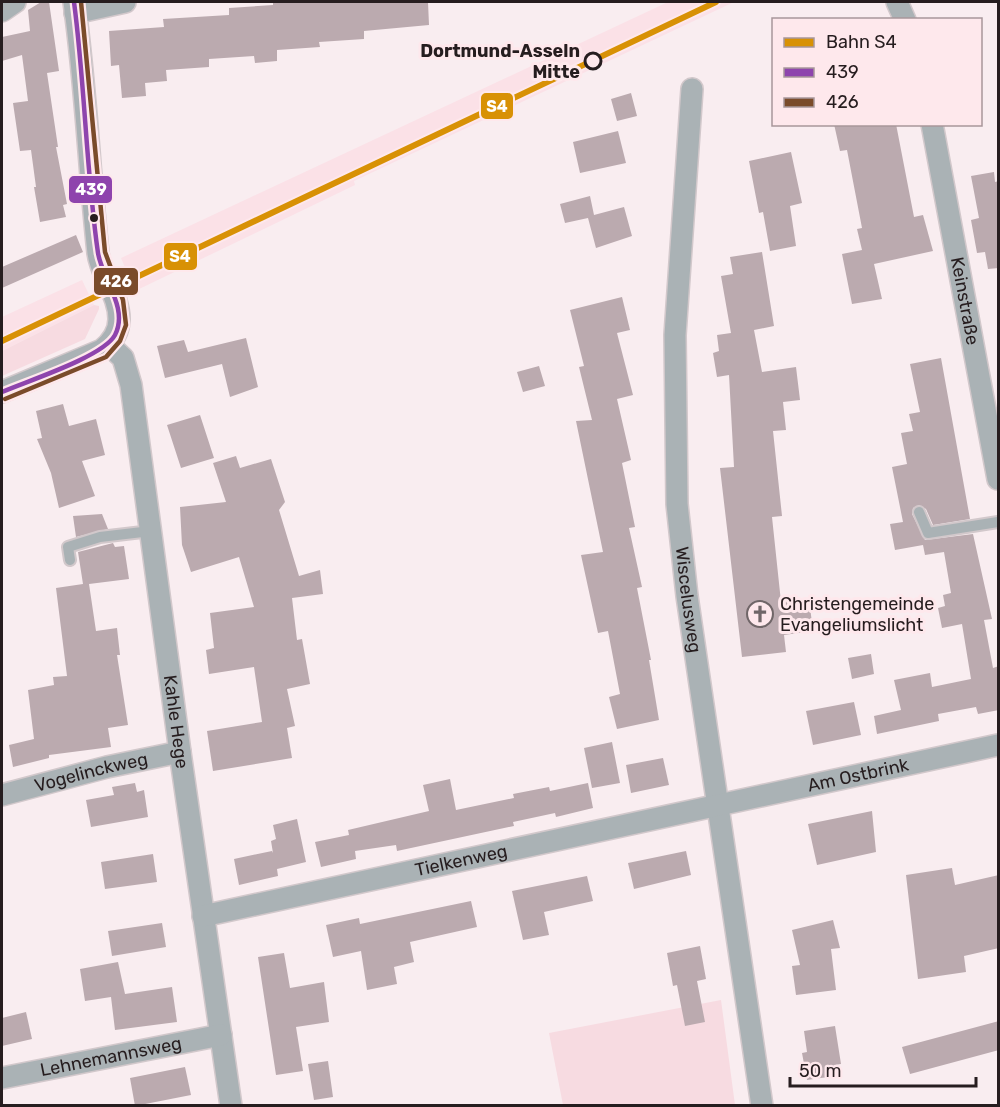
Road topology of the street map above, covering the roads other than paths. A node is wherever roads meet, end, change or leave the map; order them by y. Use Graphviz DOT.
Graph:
graph roads {
  1 [pos="15,2"];
  2 [pos="125,2"];
  3 [pos="897,2"];
  4 [pos="75,7"];
  5 [pos="2,11"];
  6 [pos="904,18"];
  7 [pos="692,89"];
  8 [pos="932,126"];
  9 [pos="109,345"];
  10 [pos="2,392"];
  11 [pos="999,479"];
  12 [pos="918,512"];
  13 [pos="999,522"];
  14 [pos="151,531"];
  15 [pos="70,560"];
  16 [pos="999,745"];
  17 [pos="180,752"];
  18 [pos="2,795"];
  19 [pos="718,804"];
  20 [pos="203,916"];
  21 [pos="221,1035"];
  22 [pos="2,1078"];
  23 [pos="231,1106"];
  24 [pos="762,1106"];
  1 -- 5 [label="street"];
  2 -- 4 [label="street"];
  3 -- 6 [label="street"];
  4 -- 9 [label="street"];
  7 -- 19 [label="street, Wiscelusweg"];
  8 -- 11 [label="street, Keinstraße"];
  9 -- 10 [label="street"];
  9 -- 14 [label="street, Kahle Hege"];
  12 -- 13 [label="lane"];
  14 -- 15 [label="lane"];
  14 -- 17 [label="street, Kahle Hege"];
  16 -- 19 [label="street, Am Ostbrink"];
  17 -- 18 [label="street, Vogelinckweg"];
  17 -- 20 [label="street, Kahle Hege"];
  19 -- 20 [label="street, Tielkenweg"];
  19 -- 24 [label="street, Wiscelusweg"];
  20 -- 21 [label="street, Kahle Hege"];
  21 -- 22 [label="street, Lehnemannsweg"];
  21 -- 23 [label="street, Kahle Hege"];
}
